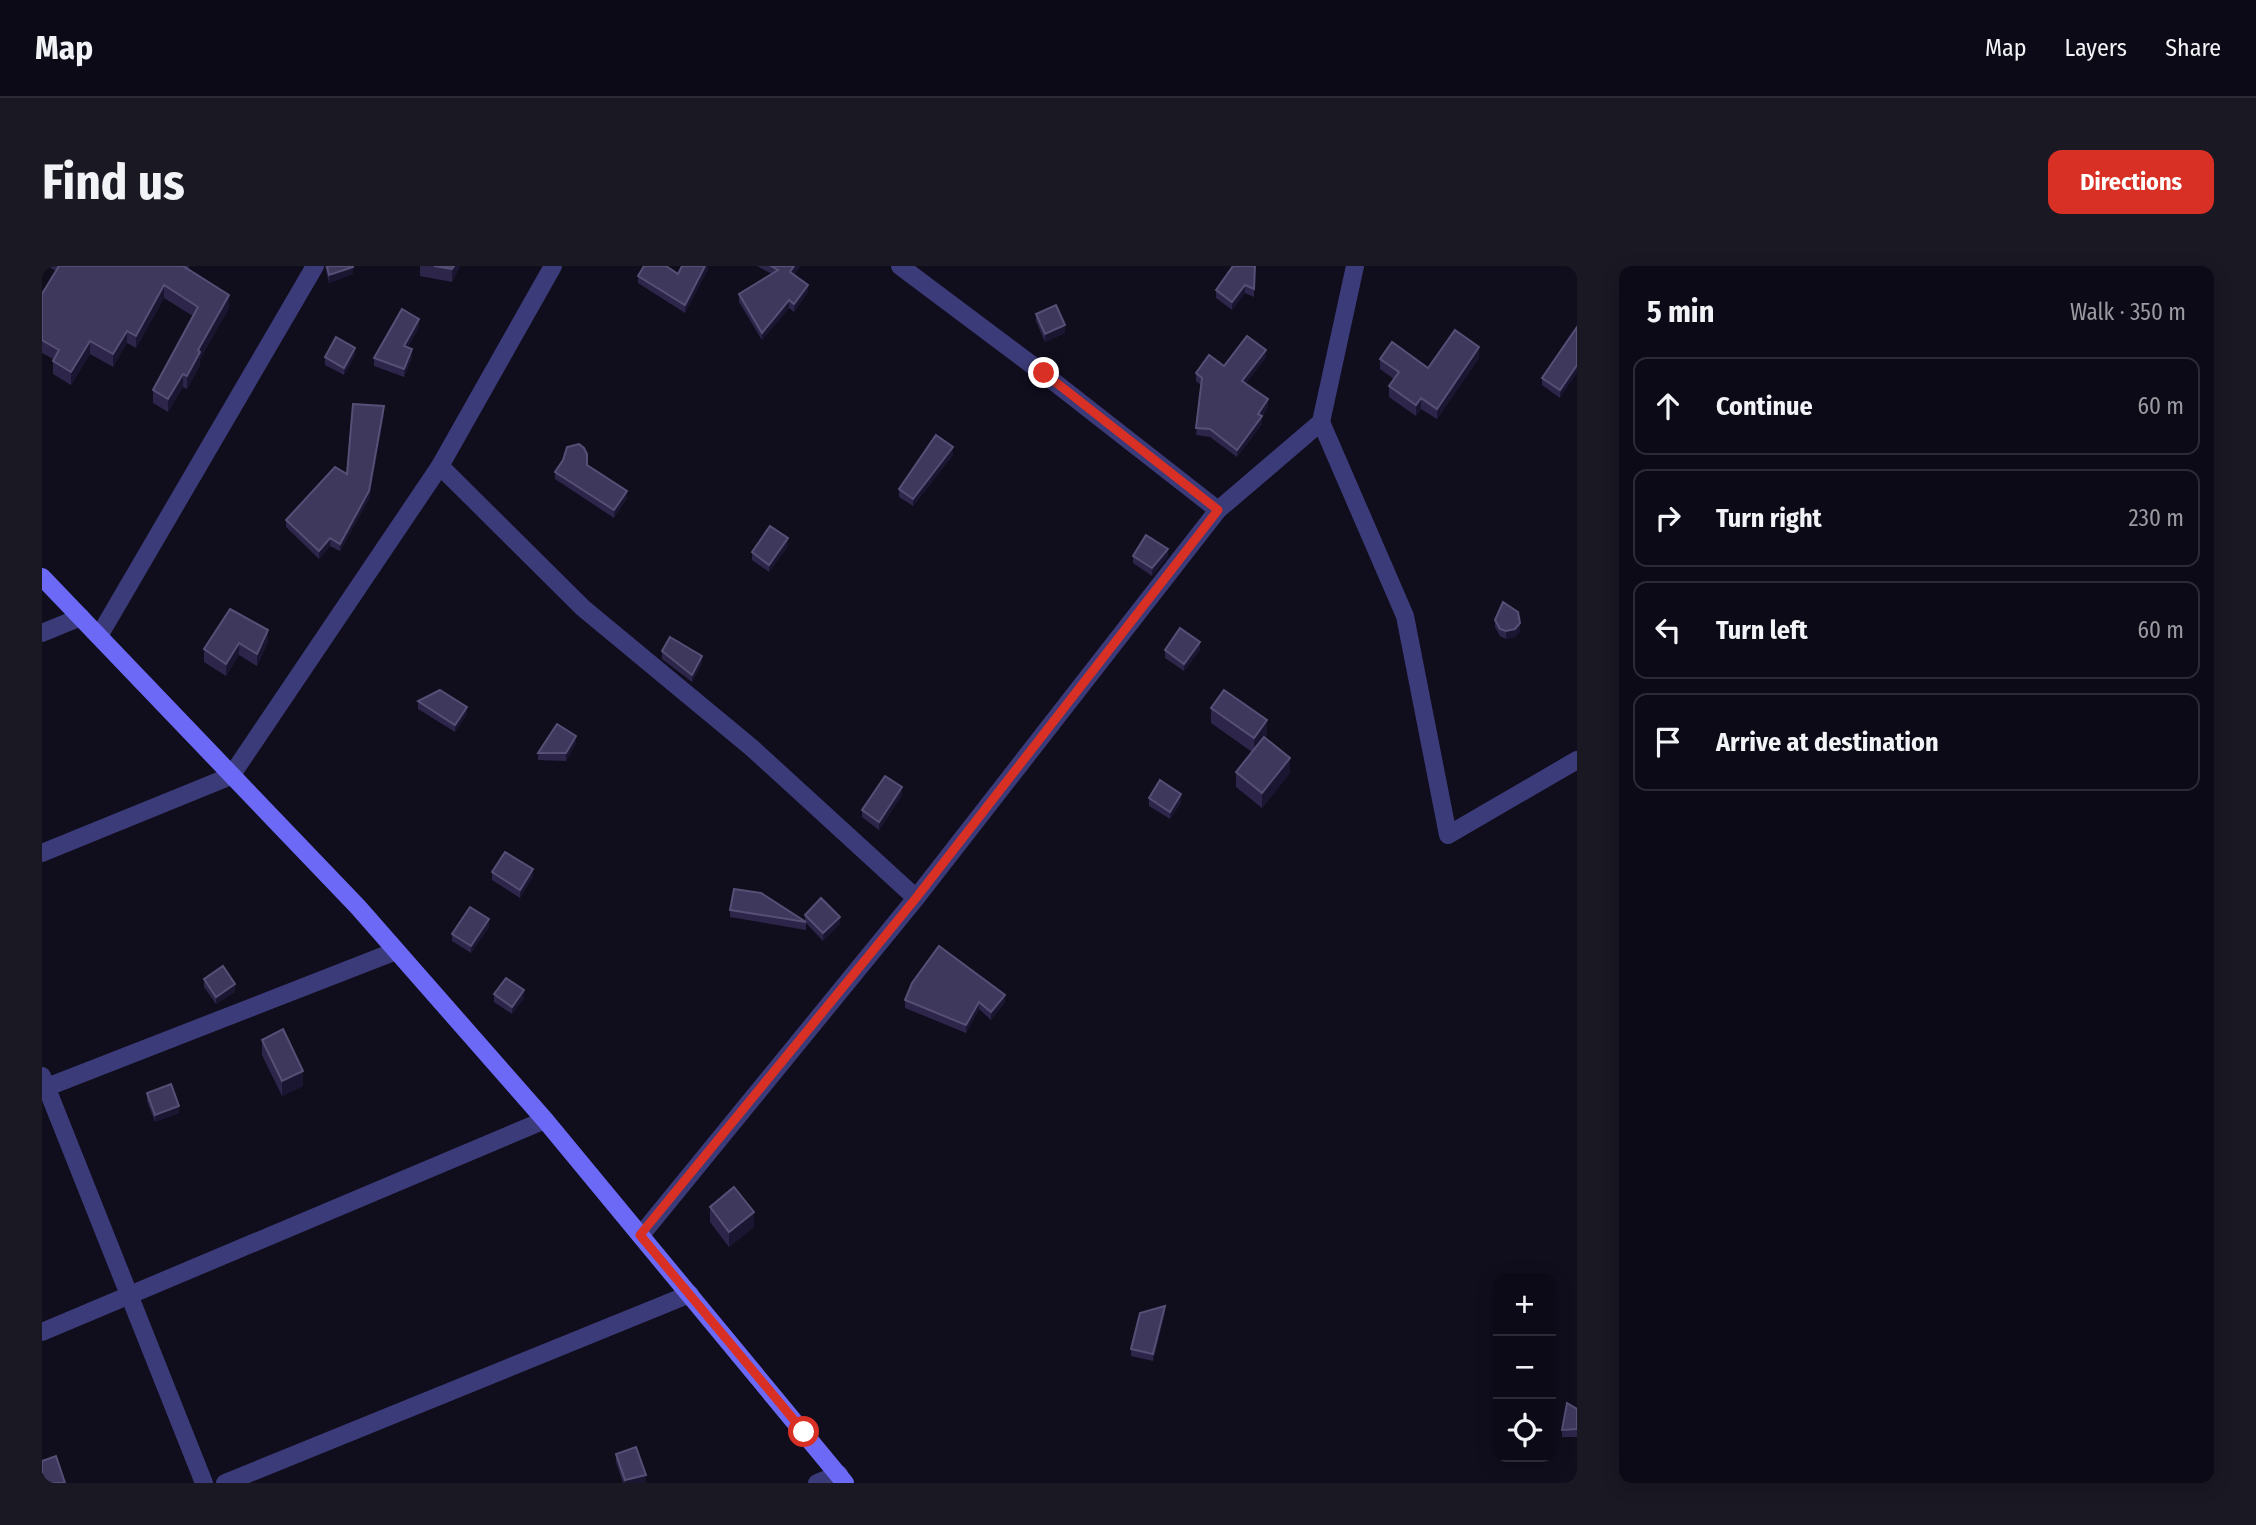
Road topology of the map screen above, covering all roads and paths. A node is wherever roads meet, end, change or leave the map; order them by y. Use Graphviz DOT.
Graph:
graph roads {
  1 [pos="316,266"];
  2 [pos="553,266"];
  3 [pos="900,266"];
  4 [pos="1355,266"];
  5 [pos="1321,422"];
  6 [pos="440,467"];
  7 [pos="1218,510"];
  8 [pos="42,577"];
  9 [pos="81,617"];
  10 [pos="42,633"];
  11 [pos="99,636"];
  12 [pos="1577,760"];
  13 [pos="231,776"];
  14 [pos="42,853"];
  15 [pos="916,898"];
  16 [pos="396,951"];
  17 [pos="44,1084"];
  18 [pos="545,1120"];
  19 [pos="640,1235"];
  20 [pos="690,1294"];
  21 [pos="130,1295"];
  22 [pos="42,1332"];
  23 [pos="842,1479"];
  24 [pos="204,1483"];
  25 [pos="225,1483"];
  26 [pos="817,1483"];
  1 -- 11 [label="street"];
  2 -- 6 [label="street"];
  3 -- 7 [label="street"];
  4 -- 5 [label="street"];
  5 -- 7 [label="street"];
  5 -- 12 [label="street"];
  6 -- 13 [label="street"];
  6 -- 15 [label="street"];
  7 -- 15 [label="street"];
  8 -- 9 [label="street"];
  9 -- 10 [label="street"];
  9 -- 11 [label="street"];
  11 -- 13 [label="street"];
  13 -- 14 [label="street"];
  13 -- 16 [label="street"];
  15 -- 19 [label="street"];
  16 -- 17 [label="street"];
  16 -- 18 [label="street"];
  17 -- 21 [label="street"];
  18 -- 19 [label="street"];
  18 -- 21 [label="street"];
  19 -- 20 [label="street"];
  20 -- 23 [label="street"];
  20 -- 25 [label="street"];
  21 -- 22 [label="street"];
  21 -- 24 [label="street"];
  23 -- 26 [label="street"];
}
